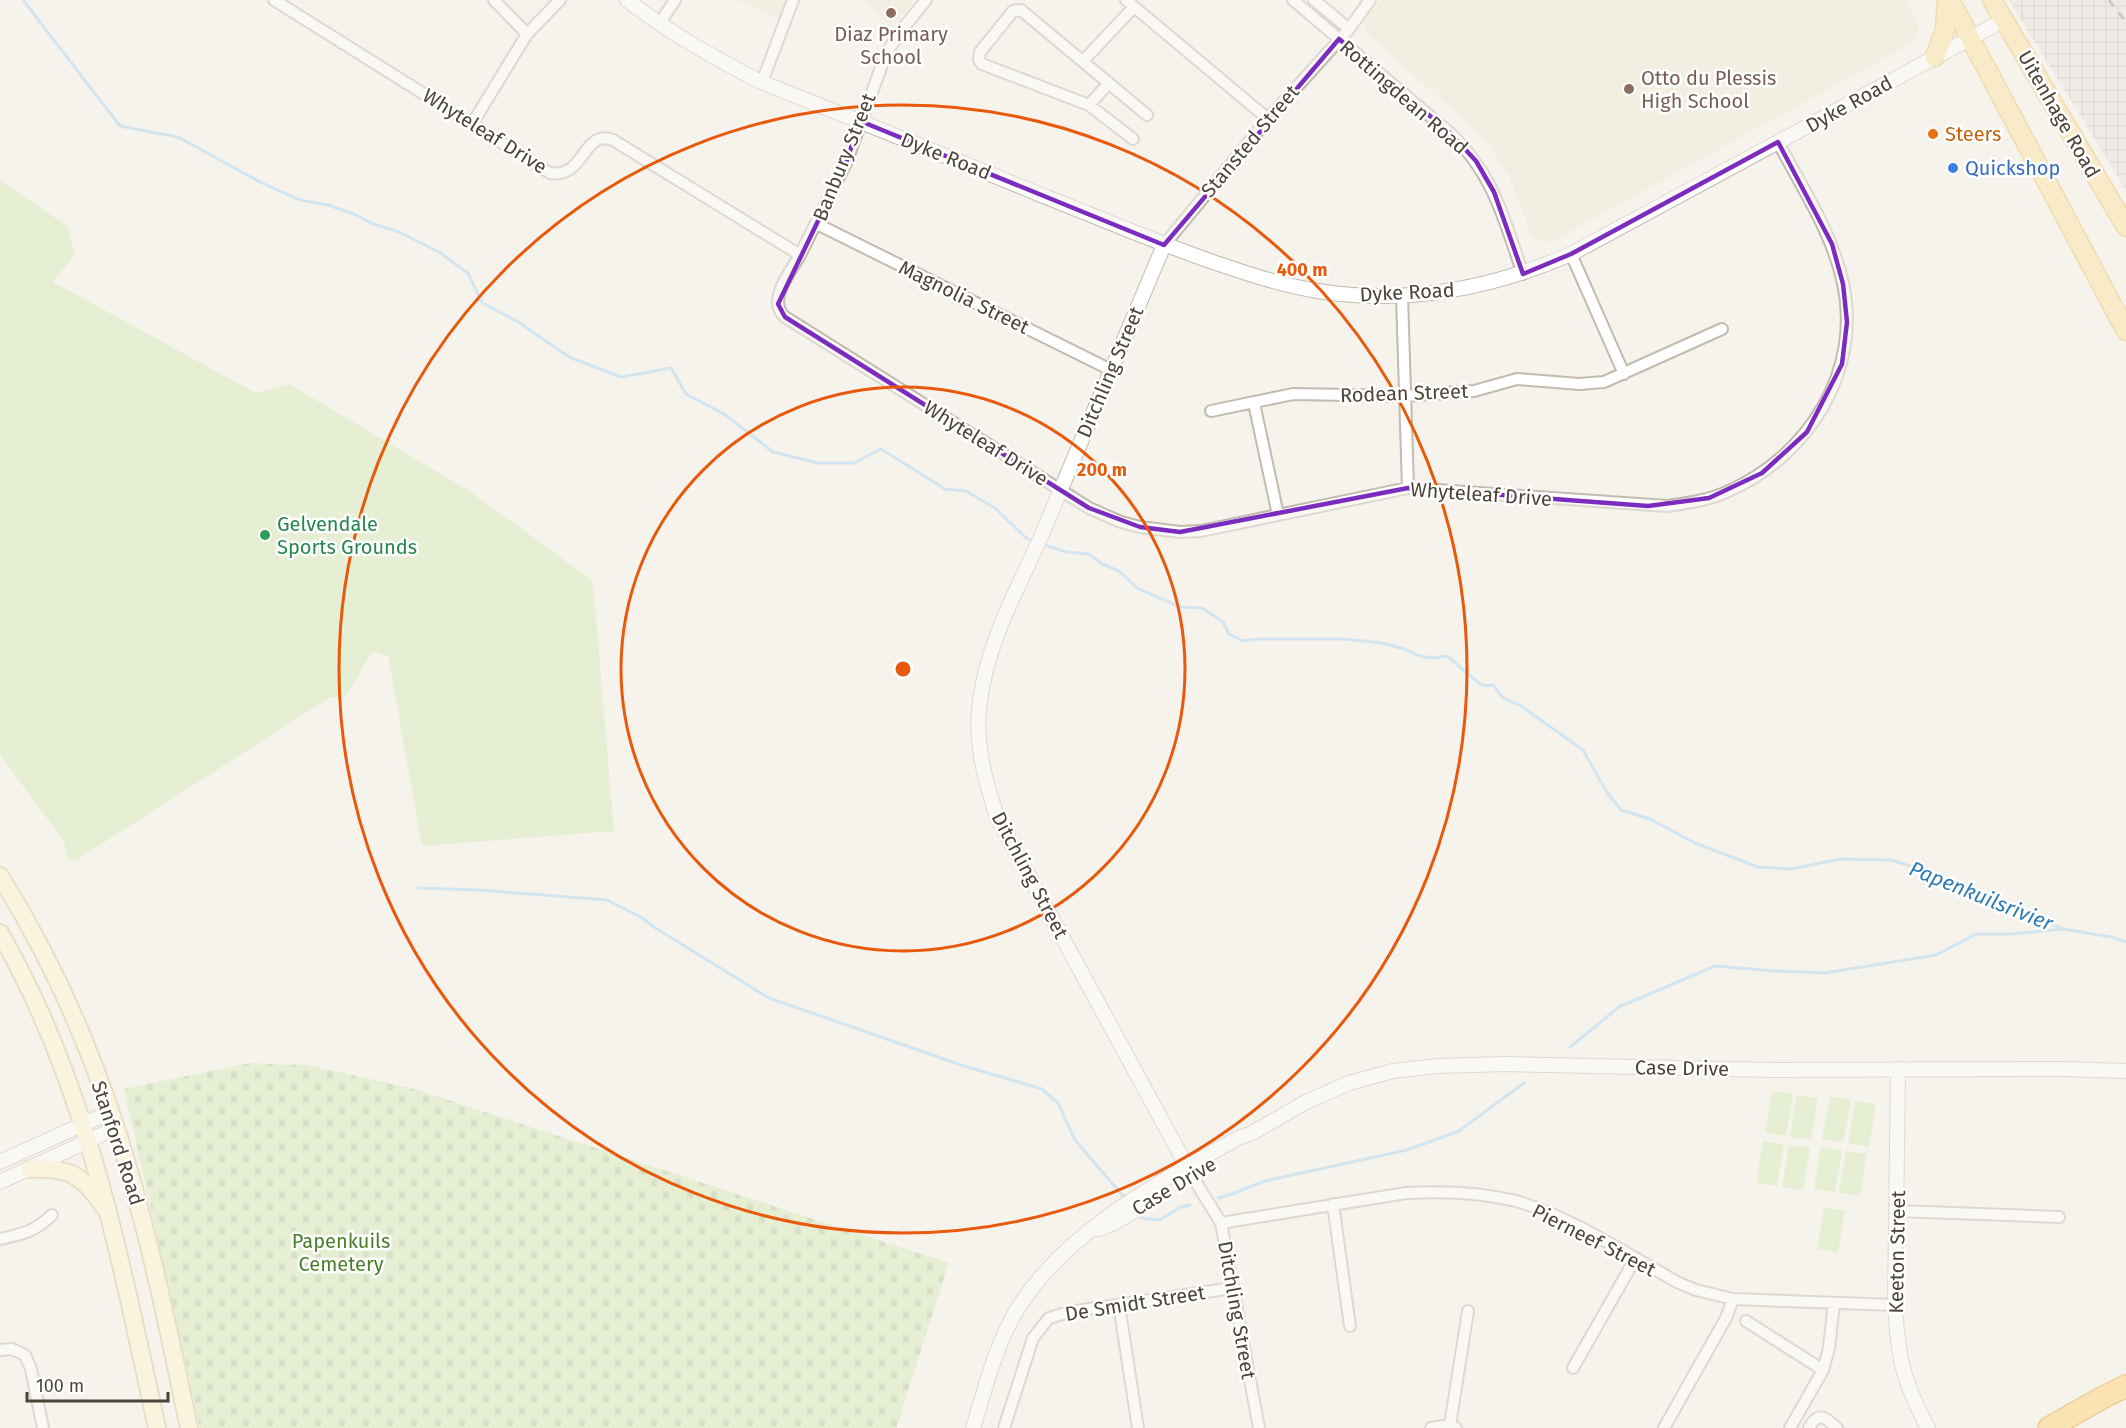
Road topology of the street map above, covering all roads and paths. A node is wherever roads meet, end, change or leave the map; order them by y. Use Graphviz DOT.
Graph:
graph roads {
  1 [pos="274,0"];
  2 [pos="494,0"];
  3 [pos="560,0"];
  4 [pos="627,0"];
  5 [pos="675,0"];
  6 [pos="793,0"];
  7 [pos="926,0"];
  8 [pos="1293,0"];
  9 [pos="1314,0"];
  10 [pos="1370,0"];
  11 [pos="1949,0"];
  12 [pos="1992,0"];
  13 [pos="1130,3"];
  14 [pos="2004,20"];
  15 [pos="659,24"];
  16 [pos="1349,29"];
  17 [pos="527,34"];
  18 [pos="1971,37"];
  19 [pos="1339,39"];
  20 [pos="1935,57"];
  21 [pos="1083,62"];
  22 [pos="762,82"];
  23 [pos="1109,83"];
  24 [pos="1089,105"];
  25 [pos="1147,115"];
  26 [pos="1268,119"];
  27 [pos="860,121"];
  28 [pos="472,124"];
  29 [pos="1134,139"];
  30 [pos="1778,142"];
  31 [pos="817,224"];
  32 [pos="2126,227"];
  33 [pos="1164,244"];
  34 [pos="1571,254"];
  35 [pos="800,255"];
  36 [pos="1524,274"];
  37 [pos="1402,296"];
  38 [pos="1722,329"];
  39 [pos="2126,331"];
  40 [pos="1111,370"];
  41 [pos="1624,374"];
  42 [pos="1405,396"];
  43 [pos="1254,403"];
  44 [pos="1211,411"];
  45 [pos="1408,488"];
  46 [pos="1060,490"];
  47 [pos="1278,515"];
  48 [pos="0,876"];
  49 [pos="0,933"];
  50 [pos="1898,1069"];
  51 [pos="2126,1071"];
  52 [pos="113,1120"];
  53 [pos="86,1131"];
  54 [pos="0,1162"];
  55 [pos="30,1169"];
  56 [pos="1189,1172"];
  57 [pos="0,1182"];
  58 [pos="1333,1204"];
  59 [pos="1897,1211"];
  60 [pos="52,1215"];
  61 [pos="2059,1217"];
  62 [pos="1221,1223"];
  63 [pos="113,1225"];
  64 [pos="0,1239"];
  65 [pos="1635,1259"];
  66 [pos="1233,1288"];
  67 [pos="1733,1299"];
  68 [pos="1834,1303"];
  69 [pos="1119,1305"];
  70 [pos="1895,1305"];
  71 [pos="1468,1311"];
  72 [pos="1746,1322"];
  73 [pos="1350,1326"];
  74 [pos="0,1350"];
  75 [pos="1573,1368"];
  76 [pos="1823,1370"];
  77 [pos="2126,1386"];
  78 [pos="2126,1401"];
  79 [pos="1453,1426"];
  80 [pos="43,1428"];
  81 [pos="157,1428"];
  82 [pos="189,1428"];
  83 [pos="973,1428"];
  84 [pos="1004,1428"];
  85 [pos="1138,1428"];
  86 [pos="1259,1428"];
  87 [pos="1431,1428"];
  88 [pos="1664,1428"];
  89 [pos="1790,1428"];
  90 [pos="1809,1428"];
  91 [pos="1837,1428"];
  92 [pos="1928,1428"];
  93 [pos="2049,1428"];
  94 [pos="2065,1428"];
  1 -- 28 [label="street, Whyteleaf Drive"];
  2 -- 17 [label="street"];
  3 -- 17 [label="street"];
  4 -- 15 [label="street, Dyke Road"];
  5 -- 15 [label="street"];
  6 -- 22 [label="street"];
  7 -- 27 [label="street, Banbury Street"];
  8 -- 19 [label="street, Rottingdean Road"];
  9 -- 16 [label="street"];
  10 -- 16 [label="street, Stansted Street"];
  11 -- 18 [label="main road, Uitenhage Road"];
  11 -- 20 [label="main road"];
  12 -- 14 [label="main road, Uitenhage Road"];
  13 -- 21 [label="street"];
  13 -- 26 [label="street"];
  14 -- 18 [label="street, Dyke Road"];
  14 -- 32 [label="main road, Uitenhage Road"];
  15 -- 22 [label="street, Dyke Road"];
  16 -- 19 [label="street, Stansted Street"];
  17 -- 28 [label="street"];
  18 -- 20 [label="street, Dyke Road"];
  18 -- 39 [label="main road, Uitenhage Road"];
  19 -- 26 [label="street, Stansted Street"];
  19 -- 36 [label="street, Rottingdean Road"];
  20 -- 30 [label="street, Dyke Road"];
  21 -- 23 [label="street"];
  21 -- 24 [label="street"];
  22 -- 27 [label="street, Dyke Road"];
  23 -- 24 [label="street"];
  23 -- 25 [label="street"];
  24 -- 29 [label="street"];
  26 -- 33 [label="street, Stansted Street"];
  27 -- 31 [label="street, Banbury Street"];
  27 -- 33 [label="street, Dyke Road"];
  28 -- 35 [label="street, Whyteleaf Drive"];
  30 -- 34 [label="street, Dyke Road"];
  30 -- 45 [label="street, Whyteleaf Drive"];
  31 -- 35 [label="street, Banbury Street"];
  31 -- 40 [label="street, Magnolia Street"];
  33 -- 37 [label="street, Dyke Road"];
  33 -- 40 [label="street, Ditchling Street"];
  34 -- 36 [label="street, Dyke Road"];
  34 -- 41 [label="street"];
  35 -- 46 [label="street, Whyteleaf Drive"];
  36 -- 37 [label="street, Dyke Road"];
  37 -- 42 [label="street"];
  38 -- 41 [label="street, Rodean Street"];
  40 -- 46 [label="street, Ditchling Street"];
  41 -- 42 [label="street, Rodean Street"];
  42 -- 43 [label="street, Rodean Street"];
  42 -- 45 [label="street"];
  43 -- 44 [label="street, Rodean Street"];
  43 -- 47 [label="street"];
  45 -- 47 [label="street, Whyteleaf Drive"];
  46 -- 47 [label="street, Whyteleaf Drive"];
  46 -- 56 [label="street, Ditchling Street"];
  48 -- 52 [label="main road, Stanford Road"];
  49 -- 53 [label="main road, Stanford Road"];
  50 -- 51 [label="street, Case Drive"];
  50 -- 56 [label="street, Case Drive"];
  50 -- 59 [label="street, Keeton Street"];
  52 -- 53 [label="street"];
  52 -- 82 [label="main road, Stanford Road"];
  53 -- 54 [label="street"];
  53 -- 55 [label="street"];
  53 -- 63 [label="main road, Stanford Road"];
  55 -- 57 [label="street"];
  55 -- 63 [label="main road"];
  56 -- 62 [label="street, Ditchling Street"];
  56 -- 83 [label="street, Case Drive"];
  58 -- 62 [label="street, Pierneef Street"];
  58 -- 65 [label="street, Pierneef Street"];
  58 -- 73 [label="street"];
  59 -- 61 [label="street"];
  59 -- 70 [label="street, Keeton Street"];
  60 -- 64 [label="street"];
  62 -- 66 [label="street, Ditchling Street"];
  63 -- 81 [label="main road, Stanford Road"];
  65 -- 67 [label="street, Pierneef Street"];
  65 -- 75 [label="street"];
  66 -- 69 [label="street, De Smidt Street"];
  66 -- 86 [label="street, Ditchling Street"];
  67 -- 68 [label="street, Pierneef Street"];
  67 -- 88 [label="street"];
  68 -- 70 [label="street, Pierneef Street"];
  68 -- 76 [label="street"];
  69 -- 84 [label="street, De Smidt Street"];
  69 -- 85 [label="street"];
  70 -- 92 [label="street, Keeton Street"];
  71 -- 79 [label="street"];
  72 -- 76 [label="street"];
  74 -- 80 [label="street"];
  76 -- 89 [label="street"];
  77 -- 93 [label="highway"];
  78 -- 94 [label="highway"];
  79 -- 87 [label="street"];
  90 -- 91 [label="street"];
}
